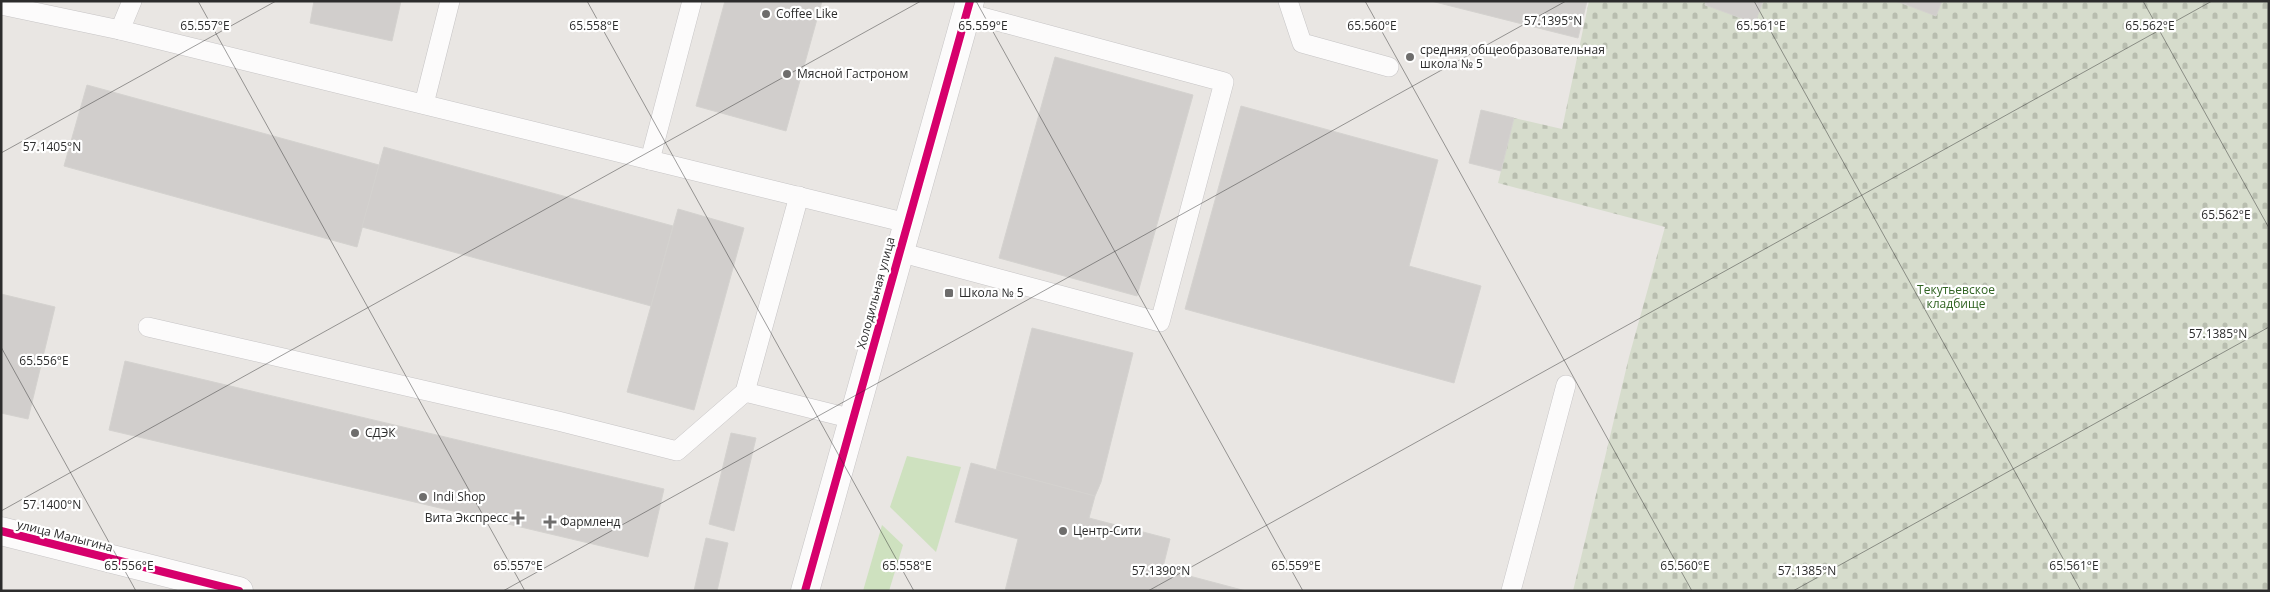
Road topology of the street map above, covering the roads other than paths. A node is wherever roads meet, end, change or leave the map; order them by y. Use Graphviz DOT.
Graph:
graph roads {
  1 [pos="132,1"];
  2 [pos="450,1"];
  3 [pos="692,1"];
  4 [pos="1288,1"];
  5 [pos="1,5"];
  6 [pos="968,7"];
  7 [pos="120,30"];
  8 [pos="1389,67"];
  9 [pos="424,104"];
  10 [pos="650,160"];
  11 [pos="799,196"];
  12 [pos="907,223"];
  13 [pos="898,252"];
  14 [pos="148,327"];
  15 [pos="1566,385"];
  16 [pos="745,392"];
  17 [pos="853,419"];
  18 [pos="1,531"];
  19 [pos="239,591"];
  20 [pos="805,591"];
  21 [pos="1511,591"];
  1 -- 7 [label="lane"];
  2 -- 9 [label="lane"];
  3 -- 10 [label="lane"];
  4 -- 8 [label="lane"];
  5 -- 7 [label="lane"];
  6 -- 12 [label="street, Холодильная улица"];
  6 -- 13 [label="lane"];
  7 -- 9 [label="lane"];
  9 -- 10 [label="lane"];
  10 -- 11 [label="lane"];
  11 -- 12 [label="lane"];
  11 -- 16 [label="lane"];
  12 -- 13 [label="street, Холодильная улица"];
  13 -- 17 [label="street, Холодильная улица"];
  14 -- 16 [label="lane"];
  15 -- 21 [label="lane"];
  16 -- 17 [label="lane"];
  17 -- 20 [label="street, Холодильная улица"];
  18 -- 19 [label="street, улица Малыгина"];
}
